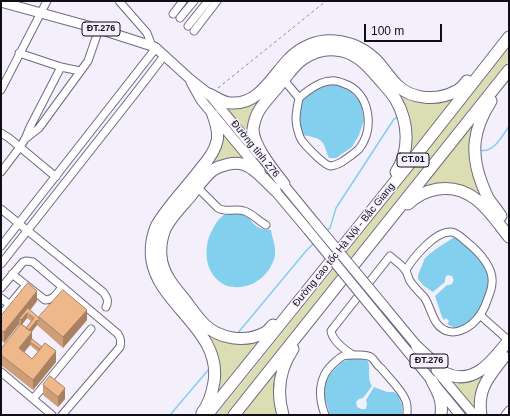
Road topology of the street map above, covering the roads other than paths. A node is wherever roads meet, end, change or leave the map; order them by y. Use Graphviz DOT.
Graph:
graph roads {
  1 [pos="47,1"];
  2 [pos="119,1"];
  3 [pos="183,1"];
  4 [pos="194,1"];
  5 [pos="208,1"];
  6 [pos="217,1"];
  7 [pos="1,2"];
  8 [pos="41,12"];
  9 [pos="173,14"];
  10 [pos="180,18"];
  11 [pos="100,28"];
  12 [pos="509,29"];
  13 [pos="509,37"];
  14 [pos="154,47"];
  15 [pos="19,53"];
  16 [pos="164,56"];
  17 [pos="61,67"];
  18 [pos="509,70"];
  19 [pos="80,71"];
  20 [pos="509,75"];
  21 [pos="190,78"];
  22 [pos="284,80"];
  23 [pos="1,90"];
  24 [pos="210,94"];
  25 [pos="299,98"];
  26 [pos="213,115"];
  27 [pos="1,133"];
  28 [pos="25,139"];
  29 [pos="20,148"];
  30 [pos="1,172"];
  31 [pos="56,177"];
  32 [pos="279,187"];
  33 [pos="198,188"];
  34 [pos="1,209"];
  35 [pos="19,223"];
  36 [pos="361,224"];
  37 [pos="266,225"];
  38 [pos="509,226"];
  39 [pos="28,230"];
  40 [pos="509,237"];
  41 [pos="1,246"];
  42 [pos="368,247"];
  43 [pos="1,264"];
  44 [pos="406,270"];
  45 [pos="12,274"];
  46 [pos="315,282"];
  47 [pos="26,285"];
  48 [pos="62,287"];
  49 [pos="1,288"];
  50 [pos="332,291"];
  51 [pos="1,298"];
  52 [pos="10,305"];
  53 [pos="106,307"];
  54 [pos="1,315"];
  55 [pos="480,316"];
  56 [pos="91,329"];
  57 [pos="509,340"];
  58 [pos="417,347"];
  59 [pos="509,350"];
  60 [pos="353,355"];
  61 [pos="1,372"];
  62 [pos="432,380"];
  63 [pos="33,399"];
  64 [pos="509,410"];
  65 [pos="52,415"];
  66 [pos="62,415"];
  67 [pos="201,415"];
  68 [pos="207,415"];
  69 [pos="234,415"];
  70 [pos="283,415"];
  71 [pos="326,415"];
  72 [pos="407,415"];
  73 [pos="442,415"];
  74 [pos="460,415"];
  75 [pos="474,415"];
  76 [pos="482,415"];
  77 [pos="504,415"];
  1 -- 8 [label="street"];
  2 -- 14 [label="street"];
  3 -- 9 [label="street"];
  4 -- 10 [label="street"];
  5 -- 6 [label="street"];
  7 -- 8 [label="main road, Đường tỉnh 276 / ĐT.276"];
  8 -- 11 [label="main road, Đường tỉnh 276 / ĐT.276"];
  8 -- 15 [label="street"];
  11 -- 14 [label="main road, Đường tỉnh 276 / ĐT.276"];
  11 -- 19 [label="street"];
  12 -- 24 [label="highway"];
  13 -- 36 [label="highway, Đường cao tốc Hà Nội - Bắc Giang / CT.01"];
  14 -- 16 [label="main road, Đường tỉnh 276 / ĐT.276"];
  14 -- 31 [label="street"];
  15 -- 17 [label="street"];
  15 -- 23 [label="street"];
  16 -- 21 [label="main road, Đường tỉnh 276 / ĐT.276"];
  16 -- 39 [label="street"];
  17 -- 19 [label="street"];
  17 -- 28 [label="street"];
  18 -- 42 [label="highway, Đường cao tốc Hà Nội - Bắc Giang / CT.01"];
  19 -- 28 [label="street"];
  20 -- 38 [label="highway"];
  21 -- 24 [label="main road, Đường tỉnh 276 / ĐT.276"];
  21 -- 26 [label="main road, Đường tỉnh 276 / ĐT.276"];
  22 -- 25 [label="street"];
  22 -- 32 [label="highway"];
  22 -- 36 [label="highway"];
  24 -- 32 [label="main road, Đường tỉnh 276 / ĐT.276"];
  25 -- 25 [label="street"];
  26 -- 32 [label="main road, Đường tỉnh 276 / ĐT.276"];
  26 -- 67 [label="highway"];
  27 -- 29 [label="street"];
  28 -- 29 [label="street"];
  29 -- 30 [label="street"];
  29 -- 31 [label="street"];
  31 -- 35 [label="street"];
  32 -- 33 [label="highway"];
  32 -- 58 [label="main road, Đường tỉnh 276 / ĐT.276, bridge"];
  32 -- 62 [label="main road, Đường tỉnh 276 / ĐT.276, bridge"];
  33 -- 37 [label="street"];
  33 -- 46 [label="highway"];
  34 -- 35 [label="street"];
  35 -- 39 [label="street"];
  35 -- 41 [label="street"];
  36 -- 46 [label="highway, Đường cao tốc Hà Nội - Bắc Giang / CT.01"];
  39 -- 43 [label="street"];
  39 -- 53 [label="street"];
  40 -- 42 [label="highway"];
  42 -- 50 [label="highway, Đường cao tốc Hà Nội - Bắc Giang / CT.01"];
  44 -- 55 [label="street"];
  44 -- 55 [label="street"];
  44 -- 60 [label="street"];
  45 -- 47 [label="street"];
  45 -- 48 [label="street"];
  45 -- 49 [label="street"];
  46 -- 68 [label="highway, Đường cao tốc Hà Nội - Bắc Giang / CT.01"];
  47 -- 48 [label="street"];
  47 -- 52 [label="street"];
  48 -- 66 [label="street"];
  50 -- 69 [label="highway, Đường cao tốc Hà Nội - Bắc Giang / CT.01"];
  50 -- 70 [label="highway"];
  51 -- 52 [label="street"];
  52 -- 54 [label="street"];
  55 -- 57 [label="street"];
  56 -- 63 [label="street"];
  57 -- 58 [label="highway"];
  58 -- 75 [label="main road, ĐT.276"];
  59 -- 76 [label="highway"];
  60 -- 71 [label="street"];
  60 -- 72 [label="street"];
  61 -- 63 [label="street"];
  62 -- 73 [label="highway"];
  62 -- 74 [label="main road, ĐT.276"];
  63 -- 65 [label="street"];
  64 -- 77 [label="street"];
}
